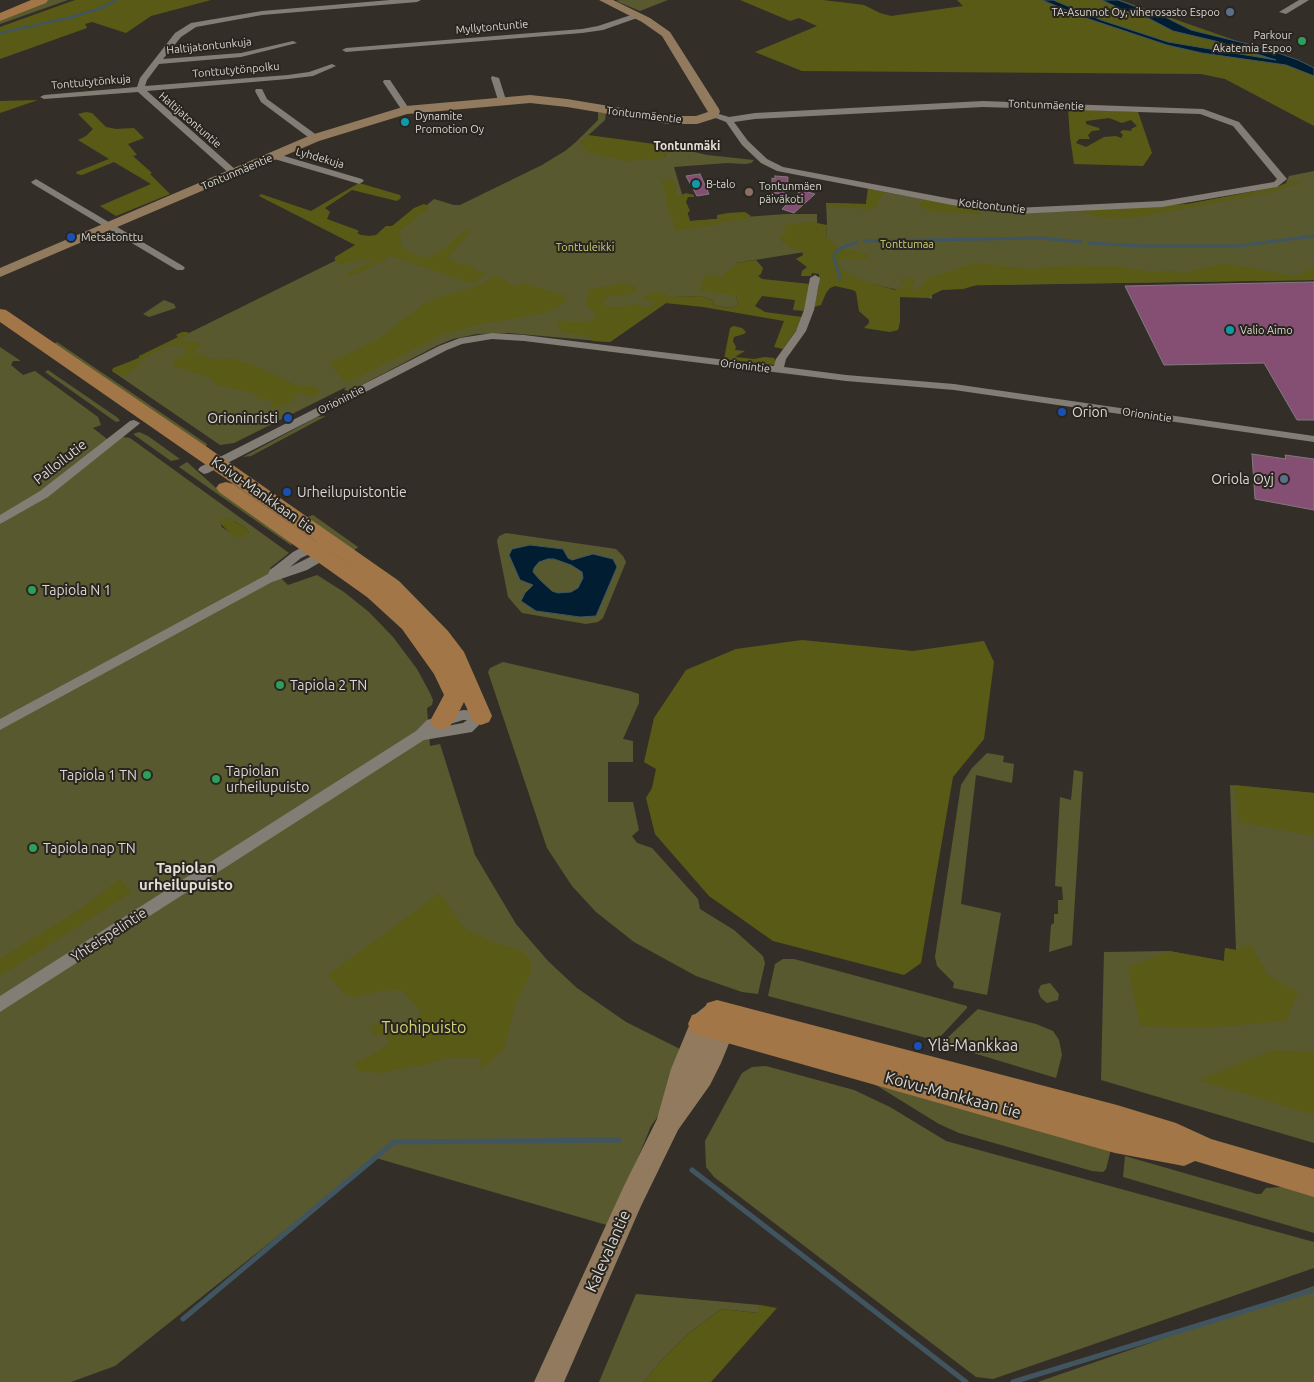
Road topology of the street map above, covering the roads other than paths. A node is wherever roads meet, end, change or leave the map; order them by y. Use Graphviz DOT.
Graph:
graph roads {
  1 [pos="26,0"];
  2 [pos="42,0"];
  3 [pos="417,0"];
  4 [pos="604,0"];
  5 [pos="1305,0"];
  6 [pos="0,10"];
  7 [pos="1283,12"];
  8 [pos="638,15"];
  9 [pos="0,17"];
  10 [pos="293,43"];
  11 [pos="346,50"];
  12 [pos="157,62"];
  13 [pos="332,66"];
  14 [pos="495,78"];
  15 [pos="387,82"];
  16 [pos="140,89"];
  17 [pos="259,91"];
  18 [pos="44,97"];
  19 [pos="502,100"];
  20 [pos="406,110"];
  21 [pos="712,115"];
  22 [pos="730,120"];
  23 [pos="316,138"];
  24 [pos="274,156"];
  25 [pos="234,173"];
  26 [pos="359,181"];
  27 [pos="36,182"];
  28 [pos="1277,184"];
  29 [pos="112,226"];
  30 [pos="180,268"];
  31 [pos="0,273"];
  32 [pos="816,278"];
  33 [pos="0,314"];
  34 [pos="0,330"];
  35 [pos="778,370"];
  36 [pos="134,423"];
  37 [pos="1314,439"];
  38 [pos="210,466"];
  39 [pos="0,520"];
  40 [pos="321,549"];
  41 [pos="481,716"];
  42 [pos="441,721"];
  43 [pos="0,725"];
  44 [pos="421,736"];
  45 [pos="0,1005"];
  46 [pos="714,1022"];
  47 [pos="1314,1182"];
  48 [pos="549,1382"];
  1 -- 6 [label="main road"];
  2 -- 9 [label="main road"];
  3 -- 12 [label="street, Haltijatontuntie"];
  4 -- 8 [label="street"];
  5 -- 7 [label="street"];
  8 -- 11 [label="street, Myllytontuntie"];
  8 -- 21 [label="street"];
  10 -- 12 [label="street, Haltijatontunkuja"];
  12 -- 16 [label="street, Haltijatontuntie"];
  13 -- 16 [label="street, Tonttutytönpolku"];
  14 -- 19 [label="street"];
  15 -- 20 [label="street"];
  16 -- 18 [label="street, Tonttutytönkuja"];
  16 -- 25 [label="street, Haltijatontuntie"];
  17 -- 23 [label="street"];
  19 -- 20 [label="street, Tontunmäentie"];
  19 -- 21 [label="street, Tontunmäentie"];
  20 -- 23 [label="street, Tontunmäentie"];
  21 -- 22 [label="street, Tontunmäentie"];
  22 -- 28 [label="street, Kotitontuntie"];
  22 -- 28 [label="street, Tontunmäentie"];
  23 -- 24 [label="street, Tontunmäentie"];
  24 -- 25 [label="street, Tontunmäentie"];
  24 -- 26 [label="street, Lyhdekuja"];
  25 -- 29 [label="street, Tontunmäentie"];
  27 -- 29 [label="street"];
  29 -- 30 [label="street"];
  29 -- 31 [label="street, Tontunmäentie"];
  32 -- 35 [label="street"];
  33 -- 38 [label="main road, Koivu-Mankkaan tie"];
  34 -- 36 [label="main road, Koivu-Mankkaan tie"];
  35 -- 37 [label="street, Orionintie"];
  35 -- 38 [label="street, Orionintie"];
  36 -- 38 [label="main road, Koivu-Mankkaan tie"];
  36 -- 39 [label="street, Palloilutie"];
  38 -- 40 [label="main road, Koivu-Mankkaan tie"];
  40 -- 41 [label="main road, Koivu-Mankkaan tie"];
  40 -- 42 [label="main road, Koivu-Mankkaan tie"];
  40 -- 43 [label="street"];
  41 -- 42 [label="street, Yhteispelintie"];
  41 -- 44 [label="street, Yhteispelintie"];
  42 -- 44 [label="street, Yhteispelintie"];
  44 -- 45 [label="street, Yhteispelintie"];
  46 -- 47 [label="main road, Koivu-Mankkaan tie"];
  46 -- 48 [label="street, Kalevalantie"];
}
